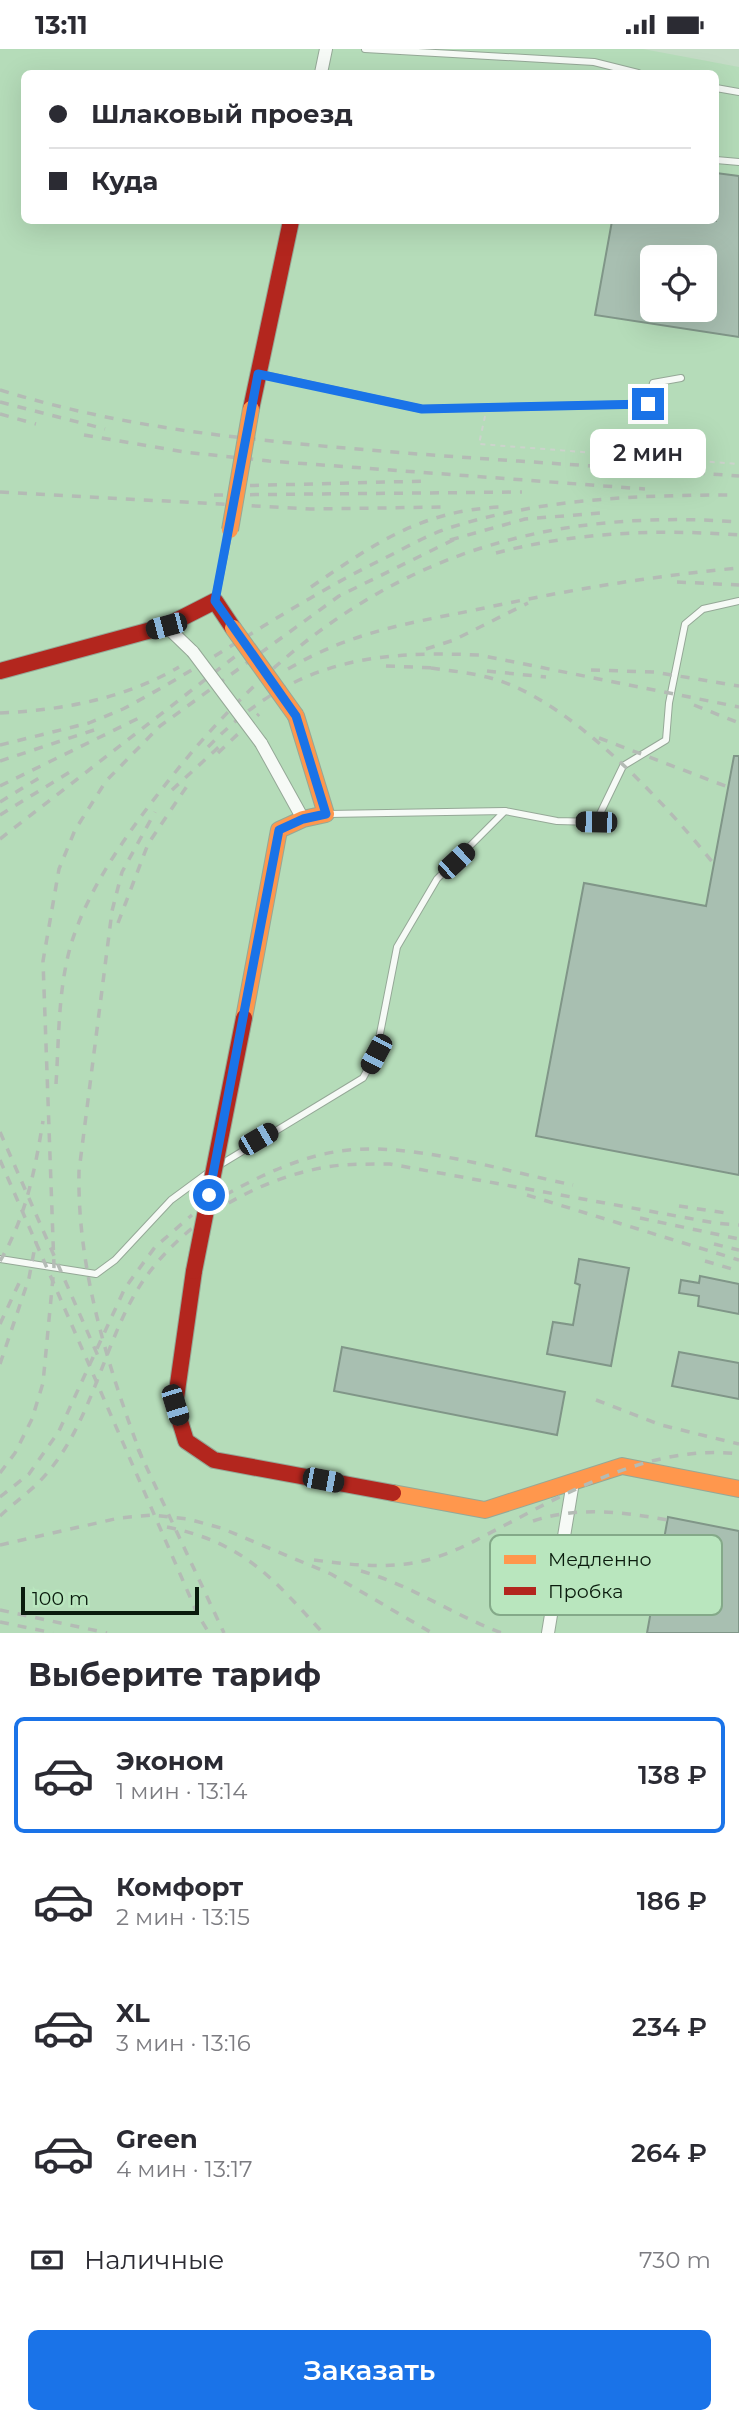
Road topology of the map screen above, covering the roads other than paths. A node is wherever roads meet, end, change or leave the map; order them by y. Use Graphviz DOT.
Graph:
graph roads {
  1 [pos="327,49"];
  2 [pos="365,49"];
  3 [pos="322,70"];
  4 [pos="626,70"];
  5 [pos="719,89"];
  6 [pos="739,92"];
  7 [pos="719,160"];
  8 [pos="739,162"];
  9 [pos="289,224"];
  10 [pos="258,374"];
  11 [pos="681,378"];
  12 [pos="230,530"];
  13 [pos="215,601"];
  14 [pos="739,601"];
  15 [pos="166,626"];
  16 [pos="0,671"];
  17 [pos="505,811"];
  18 [pos="326,814"];
  19 [pos="303,819"];
  20 [pos="0,1259"];
  21 [pos="573,1482"];
  22 [pos="739,1489"];
  23 [pos="564,1535"];
  24 [pos="551,1615"];
  25 [pos="548,1633"];
  1 -- 3 [label="street"];
  2 -- 4 [label="lane"];
  5 -- 6 [label="lane"];
  7 -- 8 [label="lane"];
  9 -- 10 [label="street"];
  10 -- 11 [label="lane"];
  10 -- 12 [label="street, bridge"];
  12 -- 13 [label="lane"];
  13 -- 15 [label="street"];
  13 -- 18 [label="street, bridge"];
  14 -- 17 [label="lane"];
  15 -- 16 [label="street"];
  15 -- 19 [label="street, bridge"];
  17 -- 18 [label="lane"];
  17 -- 20 [label="lane"];
  18 -- 19 [label="street"];
  19 -- 21 [label="street, bridge"];
  21 -- 22 [label="street"];
  21 -- 23 [label="street"];
  24 -- 25 [label="street"];
}
